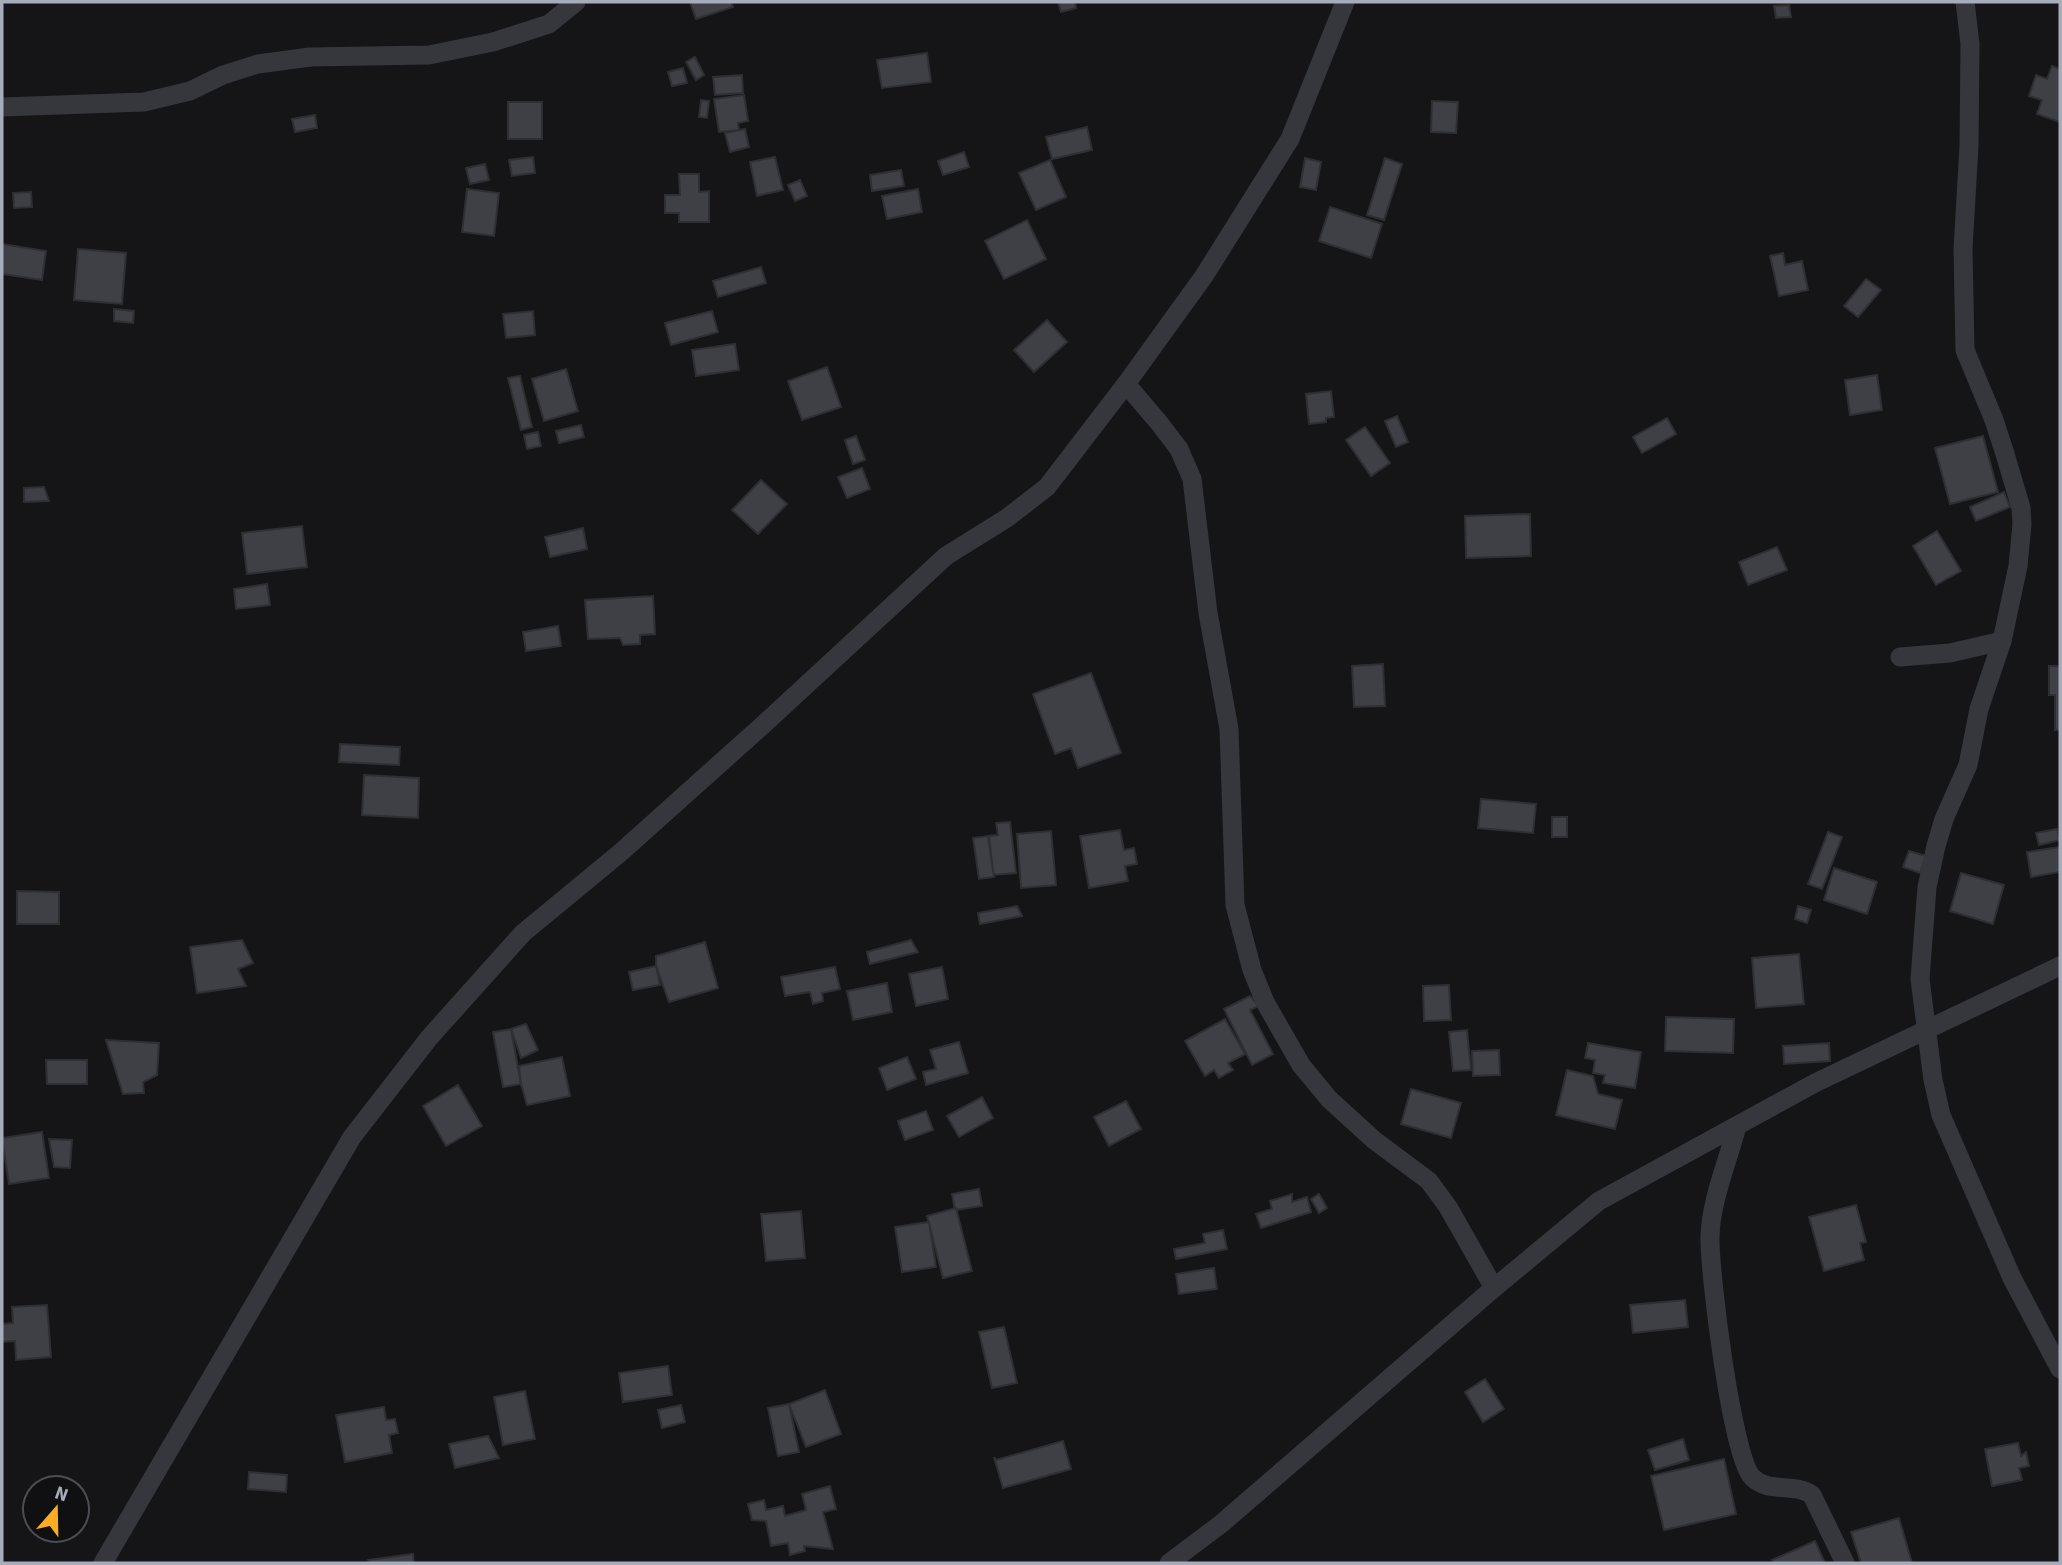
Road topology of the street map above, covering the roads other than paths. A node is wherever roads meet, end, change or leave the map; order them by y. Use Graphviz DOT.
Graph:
graph roads {
  1 [pos="576,2"];
  2 [pos="1345,2"];
  3 [pos="1965,2"];
  4 [pos="2,107"];
  5 [pos="1126,384"];
  6 [pos="2002,641"];
  7 [pos="1900,657"];
  8 [pos="2060,966"];
  9 [pos="1925,1031"];
  10 [pos="1737,1126"];
  11 [pos="1494,1288"];
  12 [pos="2060,1369"];
  13 [pos="103,1563"];
  14 [pos="1169,1563"];
  15 [pos="1845,1563"];
  1 -- 4 [label="street"];
  2 -- 5 [label="street"];
  3 -- 6 [label="street"];
  5 -- 11 [label="street"];
  5 -- 13 [label="street"];
  6 -- 7 [label="street"];
  6 -- 9 [label="street"];
  8 -- 9 [label="street"];
  9 -- 10 [label="street"];
  9 -- 12 [label="street"];
  10 -- 11 [label="street"];
  10 -- 15 [label="street"];
  11 -- 14 [label="street"];
}
